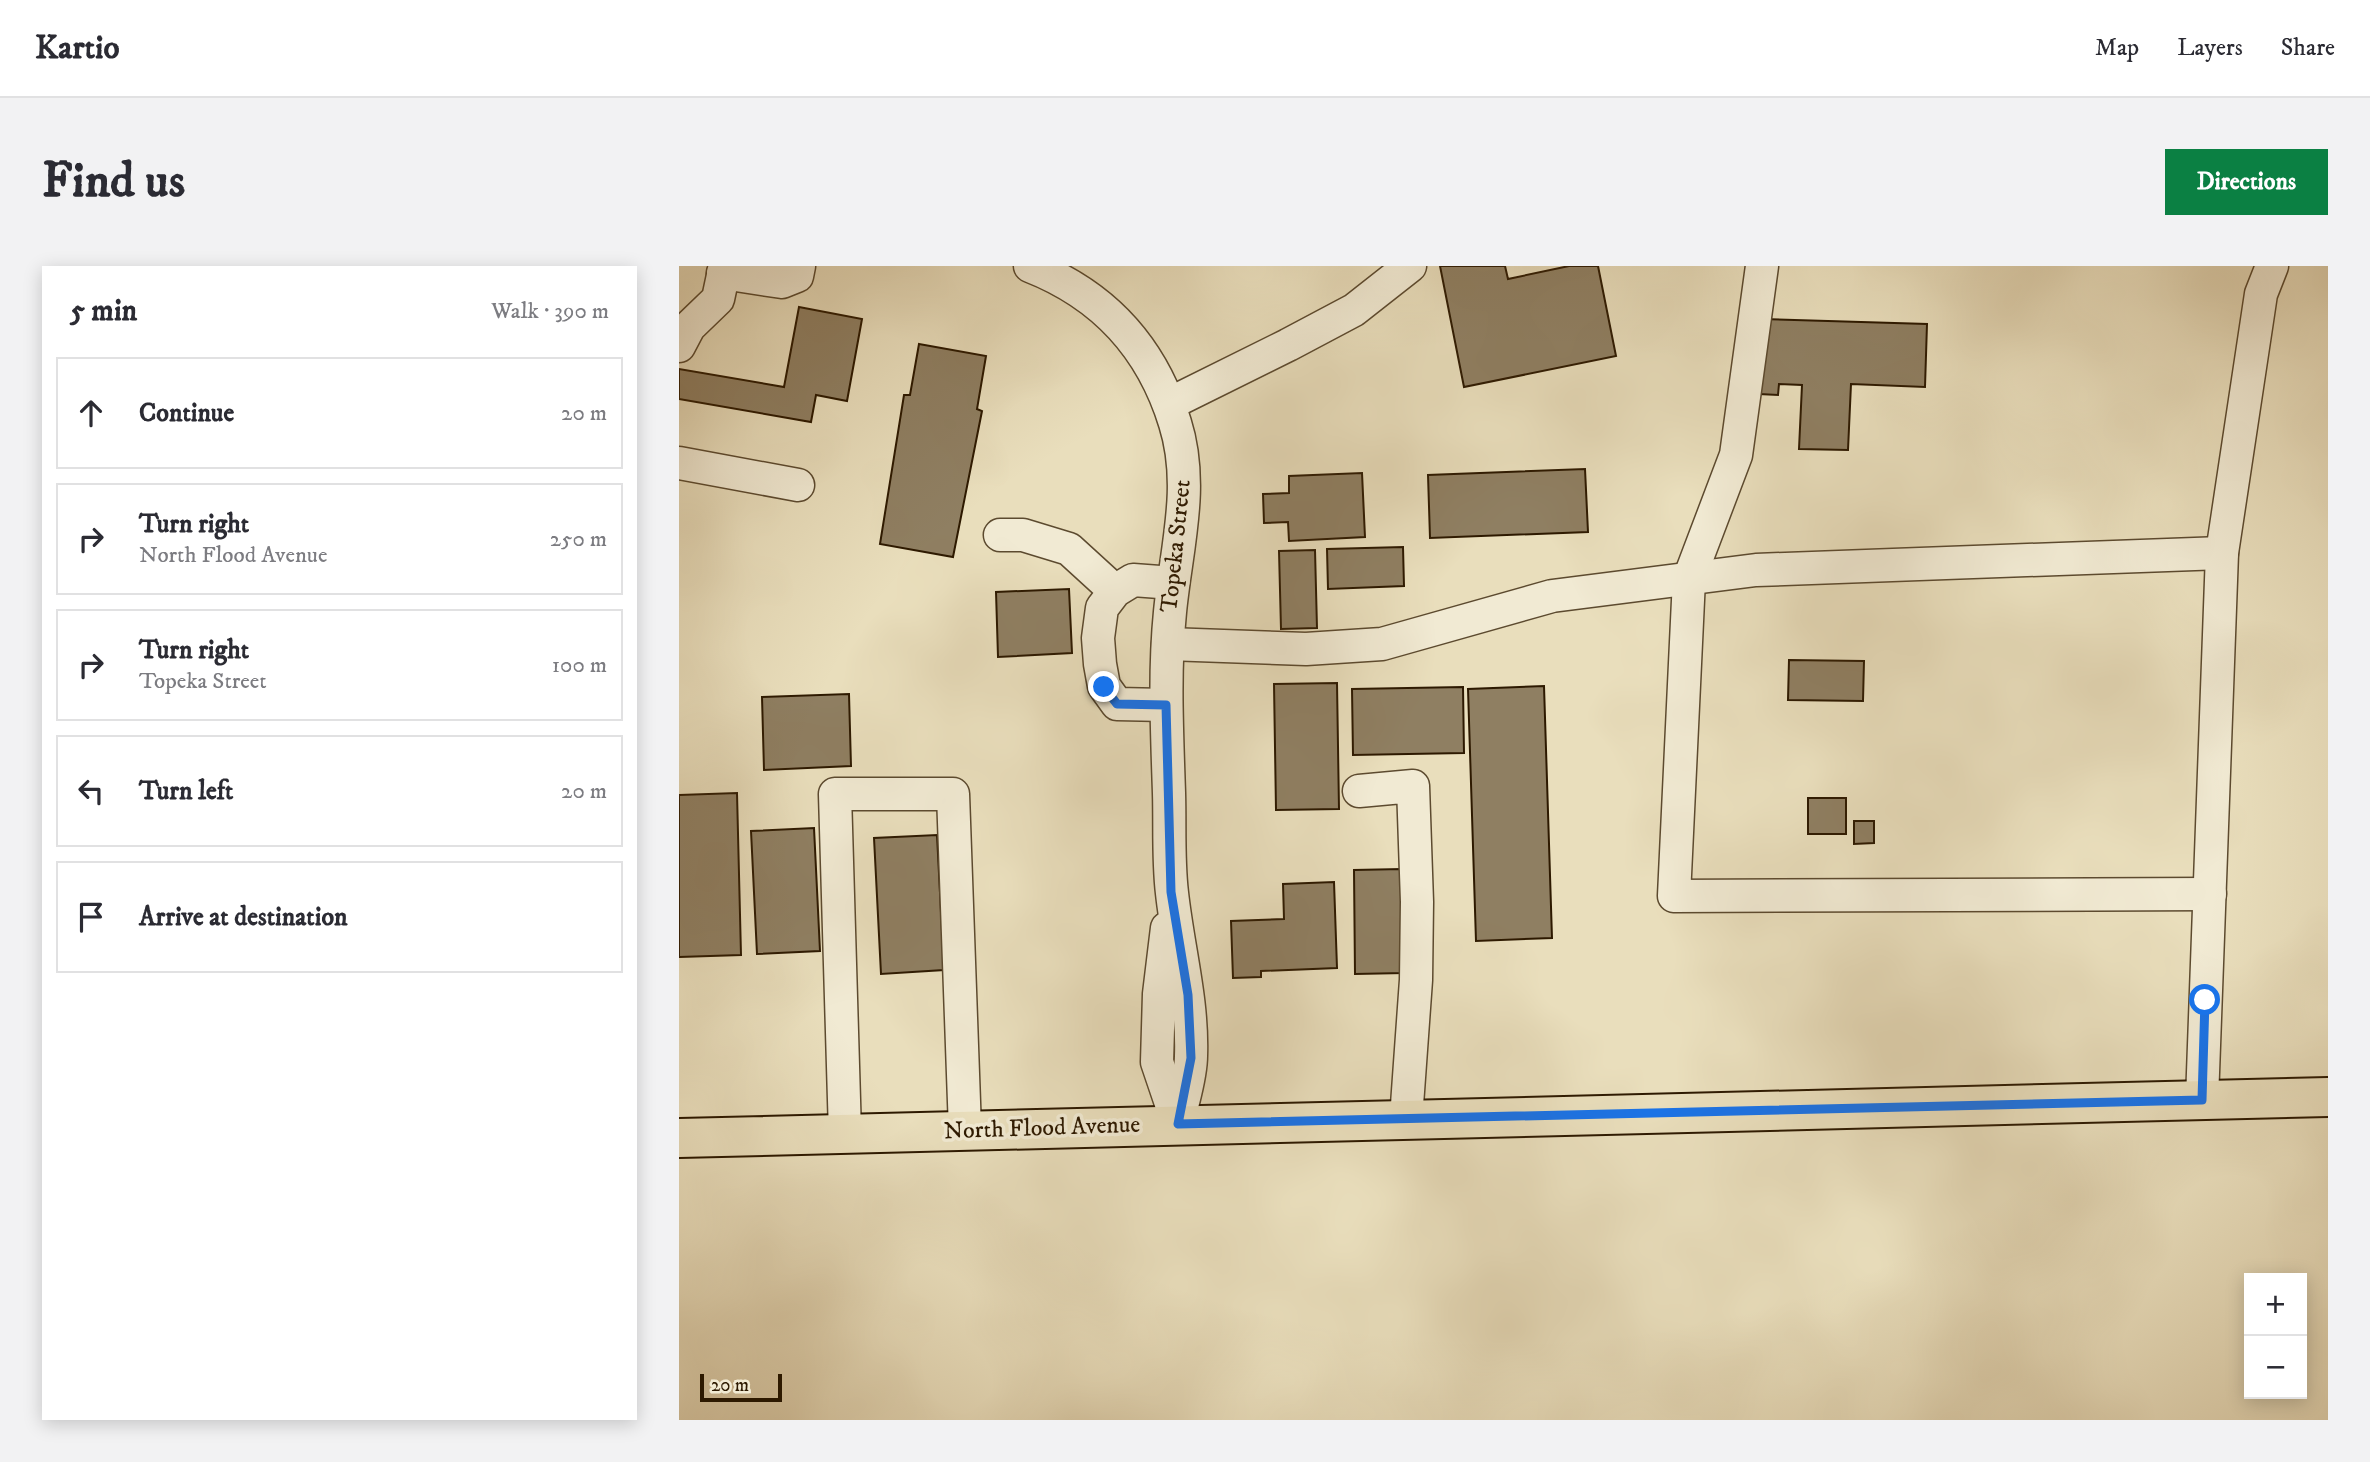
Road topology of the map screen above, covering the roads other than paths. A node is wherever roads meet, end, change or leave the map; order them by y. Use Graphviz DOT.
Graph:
graph roads {
  1 [pos="799,266"];
  2 [pos="1030,266"];
  3 [pos="1410,266"];
  4 [pos="1762,266"];
  5 [pos="2272,266"];
  6 [pos="724,269"];
  7 [pos="679,346"];
  8 [pos="1169,404"];
  9 [pos="679,463"];
  10 [pos="798,485"];
  11 [pos="1000,535"];
  12 [pos="2223,553"];
  13 [pos="1689,579"];
  14 [pos="1173,583"];
  15 [pos="1115,591"];
  16 [pos="1168,644"];
  17 [pos="1166,705"];
  18 [pos="1359,791"];
  19 [pos="2210,894"];
  20 [pos="2328,1097"];
  21 [pos="2202,1100"];
  22 [pos="1406,1119"];
  23 [pos="1178,1124"];
  24 [pos="965,1130"];
  25 [pos="845,1134"];
  26 [pos="679,1138"];
  1 -- 6 [label="street"];
  2 -- 8 [label="street, Topeka Street"];
  3 -- 8 [label="street"];
  4 -- 13 [label="street"];
  5 -- 12 [label="street"];
  6 -- 7 [label="street"];
  8 -- 14 [label="street, Topeka Street"];
  9 -- 10 [label="street"];
  11 -- 15 [label="street"];
  12 -- 13 [label="street"];
  12 -- 19 [label="street"];
  13 -- 16 [label="street"];
  13 -- 19 [label="street"];
  14 -- 15 [label="street"];
  14 -- 16 [label="street, Topeka Street"];
  15 -- 17 [label="street"];
  16 -- 17 [label="street, Topeka Street"];
  17 -- 23 [label="street, Topeka Street"];
  18 -- 22 [label="street"];
  19 -- 21 [label="street"];
  20 -- 21 [label="main road, North Flood Avenue"];
  21 -- 22 [label="main road, North Flood Avenue"];
  22 -- 23 [label="main road, North Flood Avenue"];
  23 -- 24 [label="main road, North Flood Avenue"];
  24 -- 25 [label="main road, North Flood Avenue"];
  24 -- 25 [label="street"];
  25 -- 26 [label="main road, North Flood Avenue"];
}
